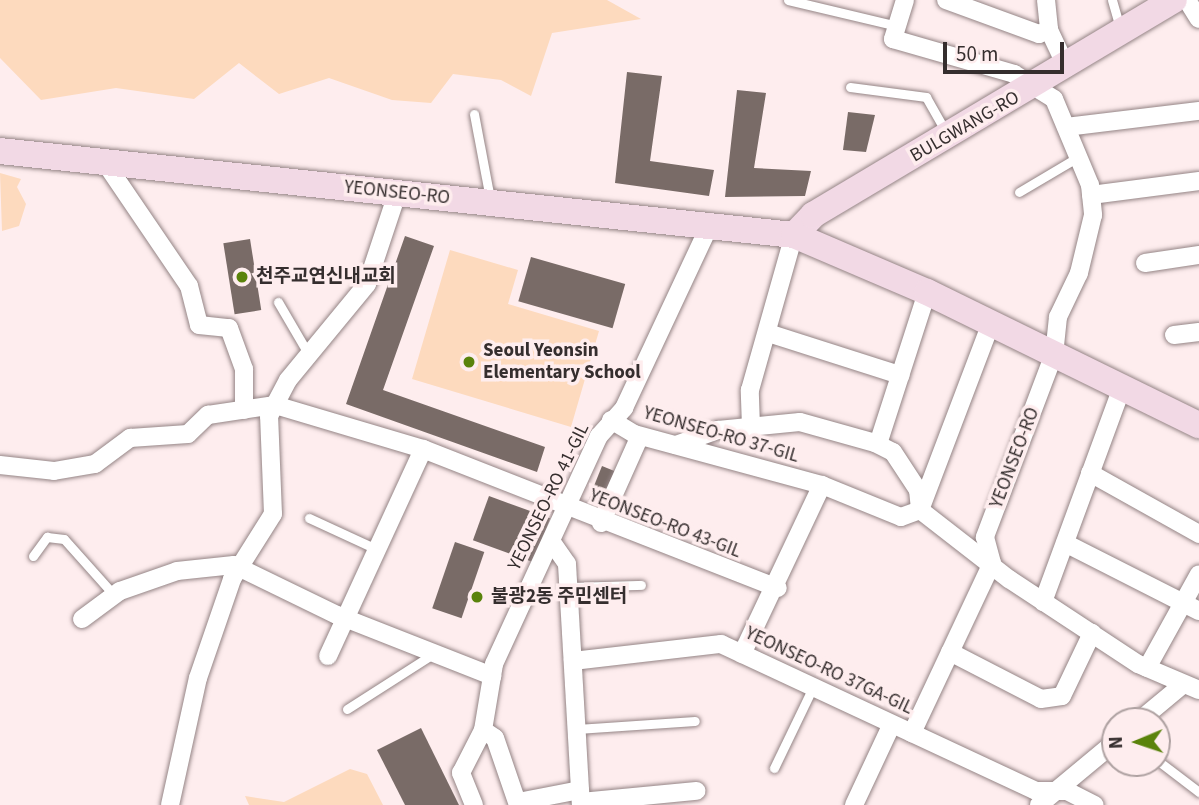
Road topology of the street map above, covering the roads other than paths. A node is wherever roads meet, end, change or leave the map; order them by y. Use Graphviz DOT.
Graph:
graph roads {
  1 [pos="788,0"];
  2 [pos="905,0"];
  3 [pos="946,0"];
  4 [pos="1046,0"];
  5 [pos="1112,0"];
  6 [pos="1172,1"];
  7 [pos="1199,19"];
  8 [pos="897,26"];
  9 [pos="1049,30"];
  10 [pos="1123,34"];
  11 [pos="1067,68"];
  12 [pos="850,87"];
  13 [pos="1036,87"];
  14 [pos="1199,111"];
  15 [pos="474,114"];
  16 [pos="1066,127"];
  17 [pos="948,135"];
  18 [pos="0,151"];
  19 [pos="1079,157"];
  20 [pos="104,160"];
  21 [pos="1199,181"];
  22 [pos="1019,192"];
  23 [pos="397,194"];
  24 [pos="1091,195"];
  25 [pos="491,203"];
  26 [pos="708,229"];
  27 [pos="794,235"];
  28 [pos="1199,255"];
  29 [pos="1145,263"];
  30 [pos="927,292"];
  31 [pos="278,302"];
  32 [pos="991,323"];
  33 [pos="1199,332"];
  34 [pos="768,333"];
  35 [pos="1174,335"];
  36 [pos="1054,354"];
  37 [pos="309,356"];
  38 [pos="900,375"];
  39 [pos="1122,387"];
  40 [pos="275,405"];
  41 [pos="244,410"];
  42 [pos="611,421"];
  43 [pos="1199,425"];
  44 [pos="751,427"];
  45 [pos="640,436"];
  46 [pos="878,444"];
  47 [pos="676,445"];
  48 [pos="423,449"];
  49 [pos="0,465"];
  50 [pos="1090,473"];
  51 [pos="822,485"];
  52 [pos="566,508"];
  53 [pos="920,510"];
  54 [pos="309,518"];
  55 [pos="601,523"];
  56 [pos="1199,534"];
  57 [pos="551,541"];
  58 [pos="1065,543"];
  59 [pos="376,549"];
  60 [pos="33,556"];
  61 [pos="992,563"];
  62 [pos="240,568"];
  63 [pos="1199,574"];
  64 [pos="641,585"];
  65 [pos="568,587"];
  66 [pos="778,588"];
  67 [pos="114,595"];
  68 [pos="1043,602"];
  69 [pos="1191,606"];
  70 [pos="346,614"];
  71 [pos="82,619"];
  72 [pos="1092,634"];
  73 [pos="950,652"];
  74 [pos="433,654"];
  75 [pos="742,654"];
  76 [pos="327,656"];
  77 [pos="573,662"];
  78 [pos="1147,668"];
  79 [pos="492,676"];
  80 [pos="1181,686"];
  81 [pos="813,687"];
  82 [pos="1199,690"];
  83 [pos="1156,707"];
  84 [pos="347,709"];
  85 [pos="695,721"];
  86 [pos="892,724"];
  87 [pos="577,729"];
  88 [pos="483,730"];
  89 [pos="912,733"];
  90 [pos="1101,754"];
  91 [pos="774,768"];
  92 [pos="1171,771"];
  93 [pos="696,791"];
  94 [pos="1056,791"];
  95 [pos="1199,792"];
  96 [pos="675,798"];
  97 [pos="581,799"];
  98 [pos="518,804"];
  99 [pos="170,805"];
  100 [pos="474,805"];
  101 [pos="854,805"];
  102 [pos="1039,805"];
  103 [pos="1095,805"];
  1 -- 8 [label="lane"];
  2 -- 8 [label="street"];
  3 -- 9 [label="street"];
  4 -- 9 [label="street"];
  5 -- 10 [label="lane"];
  6 -- 7 [label="street"];
  6 -- 10 [label="main road, BULGWANG-RO"];
  8 -- 13 [label="street"];
  9 -- 11 [label="street"];
  10 -- 11 [label="main road, BULGWANG-RO"];
  11 -- 13 [label="main road, BULGWANG-RO"];
  12 -- 17 [label="lane"];
  13 -- 16 [label="street, YEONSEO-RO"];
  13 -- 17 [label="main road, BULGWANG-RO"];
  14 -- 16 [label="street"];
  15 -- 25 [label="lane"];
  16 -- 19 [label="street, YEONSEO-RO"];
  17 -- 27 [label="main road, BULGWANG-RO"];
  18 -- 20 [label="main road, YEONSEO-RO"];
  19 -- 22 [label="lane"];
  19 -- 24 [label="street, YEONSEO-RO"];
  20 -- 23 [label="main road, YEONSEO-RO"];
  20 -- 41 [label="street"];
  21 -- 24 [label="street"];
  23 -- 25 [label="main road, YEONSEO-RO"];
  23 -- 37 [label="street"];
  24 -- 36 [label="street, YEONSEO-RO"];
  25 -- 26 [label="main road, YEONSEO-RO"];
  26 -- 27 [label="main road, YEONSEO-RO"];
  26 -- 42 [label="street, YEONSEO-RO 41-GIL"];
  27 -- 30 [label="main road, YEONSEO-RO"];
  27 -- 34 [label="street"];
  28 -- 29 [label="street"];
  30 -- 32 [label="main road, YEONSEO-RO"];
  30 -- 38 [label="street"];
  31 -- 37 [label="lane"];
  32 -- 36 [label="main road, YEONSEO-RO"];
  32 -- 53 [label="street"];
  33 -- 35 [label="street"];
  34 -- 38 [label="street"];
  34 -- 44 [label="street"];
  36 -- 39 [label="main road, YEONSEO-RO"];
  36 -- 61 [label="street, YEONSEO-RO"];
  37 -- 40 [label="street"];
  38 -- 46 [label="street"];
  39 -- 43 [label="main road, YEONSEO-RO"];
  39 -- 50 [label="street"];
  40 -- 41 [label="street"];
  40 -- 48 [label="street, YEONSEO-RO 43-GIL"];
  40 -- 62 [label="street"];
  41 -- 49 [label="street"];
  42 -- 45 [label="street, YEONSEO-RO 37-GIL"];
  42 -- 52 [label="street, YEONSEO-RO 41-GIL"];
  44 -- 46 [label="street, YEONSEO-RO 37-GIL"];
  44 -- 47 [label="street, YEONSEO-RO 37-GIL"];
  45 -- 47 [label="street, YEONSEO-RO 37-GIL"];
  45 -- 55 [label="street"];
  46 -- 53 [label="street, YEONSEO-RO 37-GIL"];
  47 -- 51 [label="street, YEONSEO-RO 37-GIL"];
  48 -- 52 [label="street, YEONSEO-RO 43-GIL"];
  48 -- 59 [label="street"];
  50 -- 56 [label="street"];
  50 -- 58 [label="street"];
  51 -- 53 [label="street, YEONSEO-RO 37-GIL"];
  51 -- 66 [label="street"];
  52 -- 55 [label="street, YEONSEO-RO 43-GIL"];
  52 -- 57 [label="street, YEONSEO-RO 41-GIL"];
  53 -- 61 [label="street"];
  54 -- 59 [label="lane"];
  55 -- 66 [label="street, YEONSEO-RO 43-GIL"];
  57 -- 65 [label="street"];
  57 -- 79 [label="street, YEONSEO-RO 41-GIL"];
  58 -- 68 [label="street"];
  58 -- 69 [label="street"];
  59 -- 70 [label="street"];
  60 -- 67 [label="lane"];
  61 -- 68 [label="street"];
  61 -- 73 [label="street"];
  62 -- 67 [label="street"];
  62 -- 70 [label="street"];
  62 -- 99 [label="street"];
  63 -- 69 [label="street"];
  64 -- 65 [label="lane"];
  65 -- 77 [label="street"];
  66 -- 75 [label="street"];
  67 -- 71 [label="street"];
  68 -- 72 [label="street"];
  69 -- 78 [label="street"];
  70 -- 74 [label="street"];
  70 -- 76 [label="street"];
  72 -- 73 [label="street"];
  72 -- 78 [label="street"];
  73 -- 89 [label="street"];
  74 -- 79 [label="street"];
  74 -- 84 [label="lane"];
  75 -- 77 [label="street, YEONSEO-RO 37GA-GIL"];
  75 -- 81 [label="street, YEONSEO-RO 37GA-GIL"];
  77 -- 87 [label="street"];
  78 -- 80 [label="street"];
  79 -- 88 [label="street, YEONSEO-RO 41-GIL"];
  80 -- 82 [label="street"];
  80 -- 83 [label="street"];
  81 -- 86 [label="street, YEONSEO-RO 37GA-GIL"];
  81 -- 91 [label="lane"];
  85 -- 87 [label="lane"];
  86 -- 89 [label="street, YEONSEO-RO 37GA-GIL"];
  86 -- 101 [label="street"];
  87 -- 97 [label="street"];
  88 -- 98 [label="street"];
  88 -- 100 [label="street, YEONSEO-RO 41-GIL"];
  89 -- 94 [label="street, YEONSEO-RO 37GA-GIL"];
  90 -- 94 [label="street"];
  92 -- 95 [label="lane"];
  93 -- 96 [label="street"];
  94 -- 102 [label="street"];
  94 -- 103 [label="street, YEONSEO-RO 37GA-GIL"];
  96 -- 97 [label="street"];
  97 -- 98 [label="street"];
}
